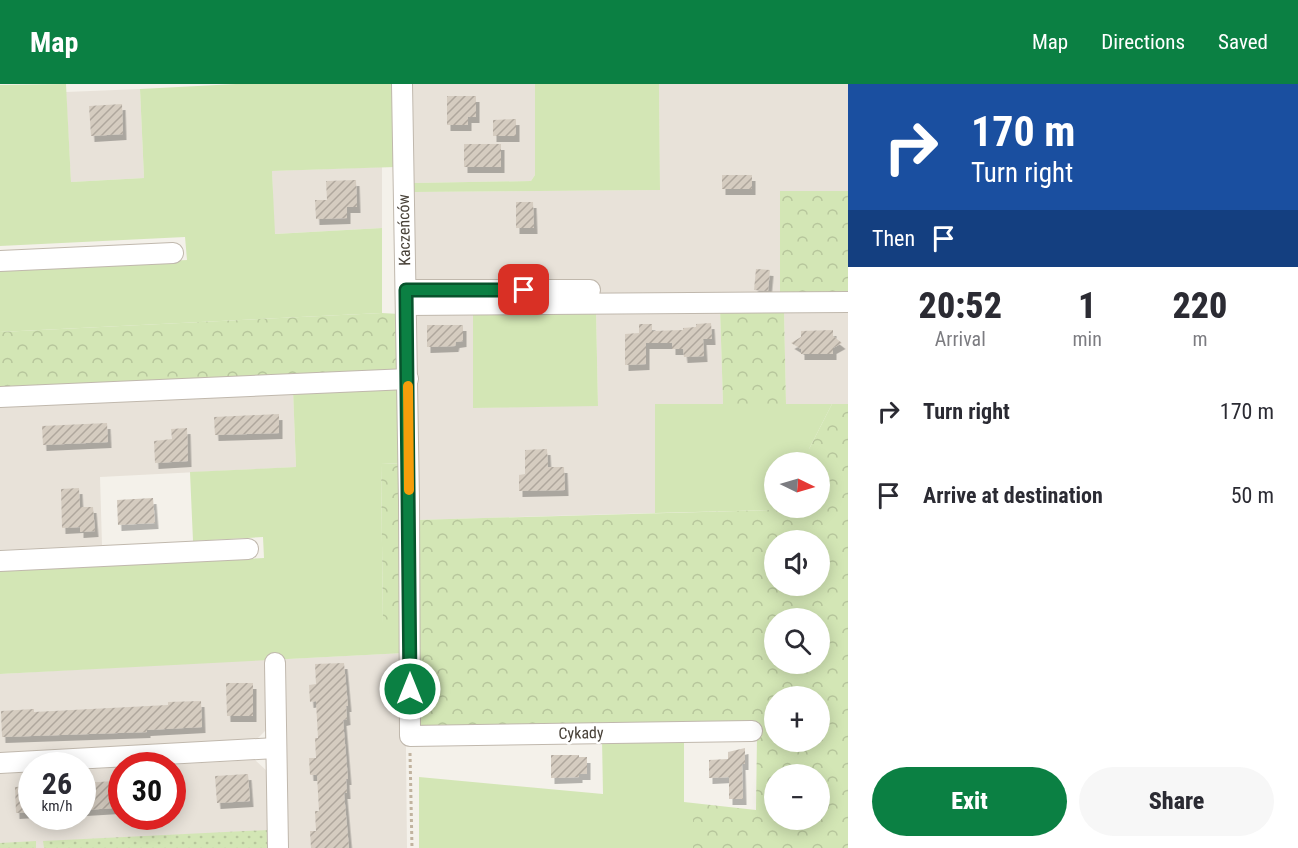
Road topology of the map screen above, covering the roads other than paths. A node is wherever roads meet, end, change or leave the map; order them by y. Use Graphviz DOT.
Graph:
graph roads {
  1 [pos="402,84"];
  2 [pos="173,253"];
  3 [pos="0,261"];
  4 [pos="692,291"];
  5 [pos="406,298"];
  6 [pos="848,302"];
  7 [pos="408,379"];
  8 [pos="0,398"];
  9 [pos="248,549"];
  10 [pos="0,561"];
  11 [pos="275,663"];
  12 [pos="752,731"];
  13 [pos="410,736"];
  14 [pos="276,748"];
  15 [pos="0,763"];
  16 [pos="278,848"];
  1 -- 5 [label="street, Kaczeńców"];
  2 -- 3 [label="street"];
  4 -- 5 [label="street"];
  5 -- 6 [label="street"];
  5 -- 7 [label="street, Kaczeńców"];
  7 -- 8 [label="street"];
  7 -- 13 [label="street, Kaczeńców"];
  9 -- 10 [label="street"];
  11 -- 14 [label="street"];
  12 -- 13 [label="street, Cykady"];
  14 -- 15 [label="street"];
  14 -- 16 [label="street"];
}
